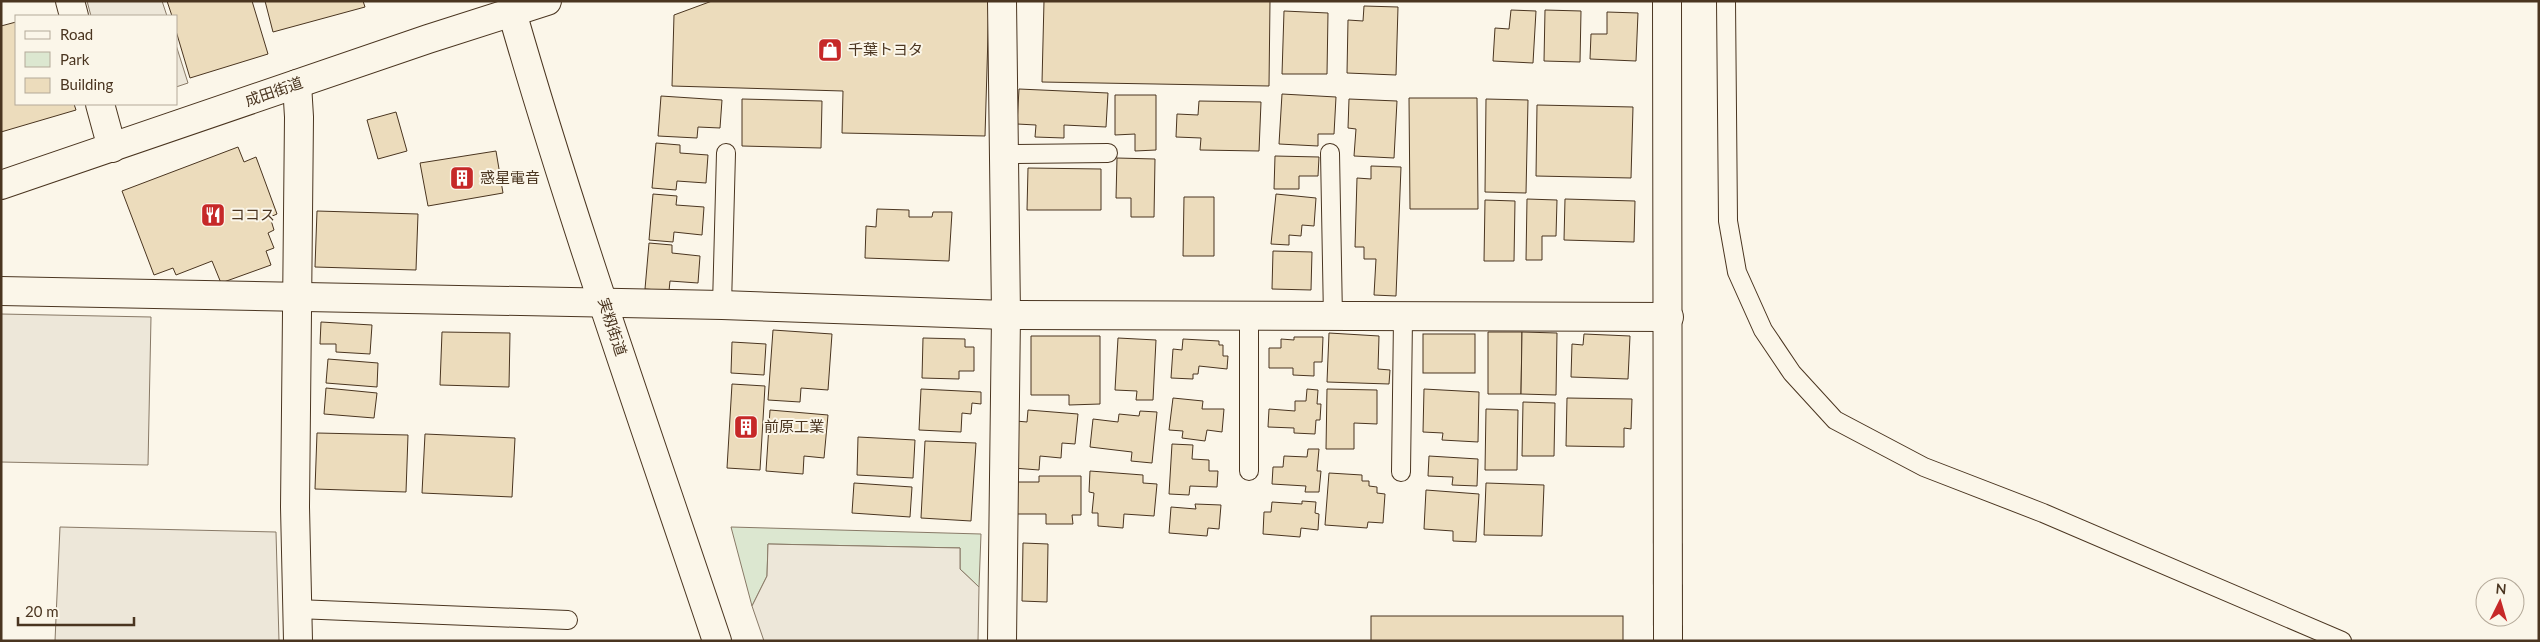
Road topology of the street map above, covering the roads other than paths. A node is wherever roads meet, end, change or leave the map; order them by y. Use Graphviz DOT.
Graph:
graph roads {
  1 [pos="70,1"];
  2 [pos="547,1"];
  3 [pos="1002,1"];
  4 [pos="1667,1"];
  5 [pos="1726,1"];
  6 [pos="512,12"];
  7 [pos="74,15"];
  8 [pos="297,84"];
  9 [pos="100,105"];
  10 [pos="112,148"];
  11 [pos="1108,153"];
  12 [pos="1330,153"];
  13 [pos="726,154"];
  14 [pos="1004,154"];
  15 [pos="1,185"];
  16 [pos="1,292"];
  17 [pos="298,297"];
  18 [pos="604,304"];
  19 [pos="722,305"];
  20 [pos="1006,315"];
  21 [pos="1249,317"];
  22 [pos="1669,317"];
  23 [pos="1333,318"];
  24 [pos="1403,318"];
  25 [pos="1249,471"];
  26 [pos="1401,472"];
  27 [pos="297,609"];
  28 [pos="568,620"];
  29 [pos="298,641"];
  30 [pos="717,641"];
  31 [pos="1002,641"];
  32 [pos="1668,641"];
  33 [pos="2342,641"];
  1 -- 7 [label="main road"];
  2 -- 6 [label="main road, 成田街道"];
  3 -- 14 [label="main road"];
  4 -- 22 [label="main road"];
  5 -- 33 [label="lane"];
  6 -- 8 [label="main road, 成田街道"];
  6 -- 18 [label="main road, 実籾街道"];
  8 -- 10 [label="main road, 成田街道"];
  8 -- 17 [label="main road"];
  9 -- 10 [label="main road"];
  10 -- 15 [label="main road, 成田街道"];
  11 -- 14 [label="lane"];
  12 -- 23 [label="lane"];
  13 -- 19 [label="lane"];
  14 -- 20 [label="main road"];
  16 -- 17 [label="main road"];
  17 -- 18 [label="main road"];
  17 -- 27 [label="main road"];
  18 -- 19 [label="main road"];
  18 -- 30 [label="main road, 実籾街道"];
  19 -- 20 [label="main road"];
  20 -- 21 [label="main road"];
  20 -- 31 [label="main road"];
  21 -- 23 [label="main road"];
  21 -- 25 [label="lane"];
  22 -- 24 [label="main road"];
  22 -- 32 [label="main road"];
  23 -- 24 [label="main road"];
  24 -- 26 [label="lane"];
  27 -- 28 [label="lane"];
  27 -- 29 [label="main road"];
}
